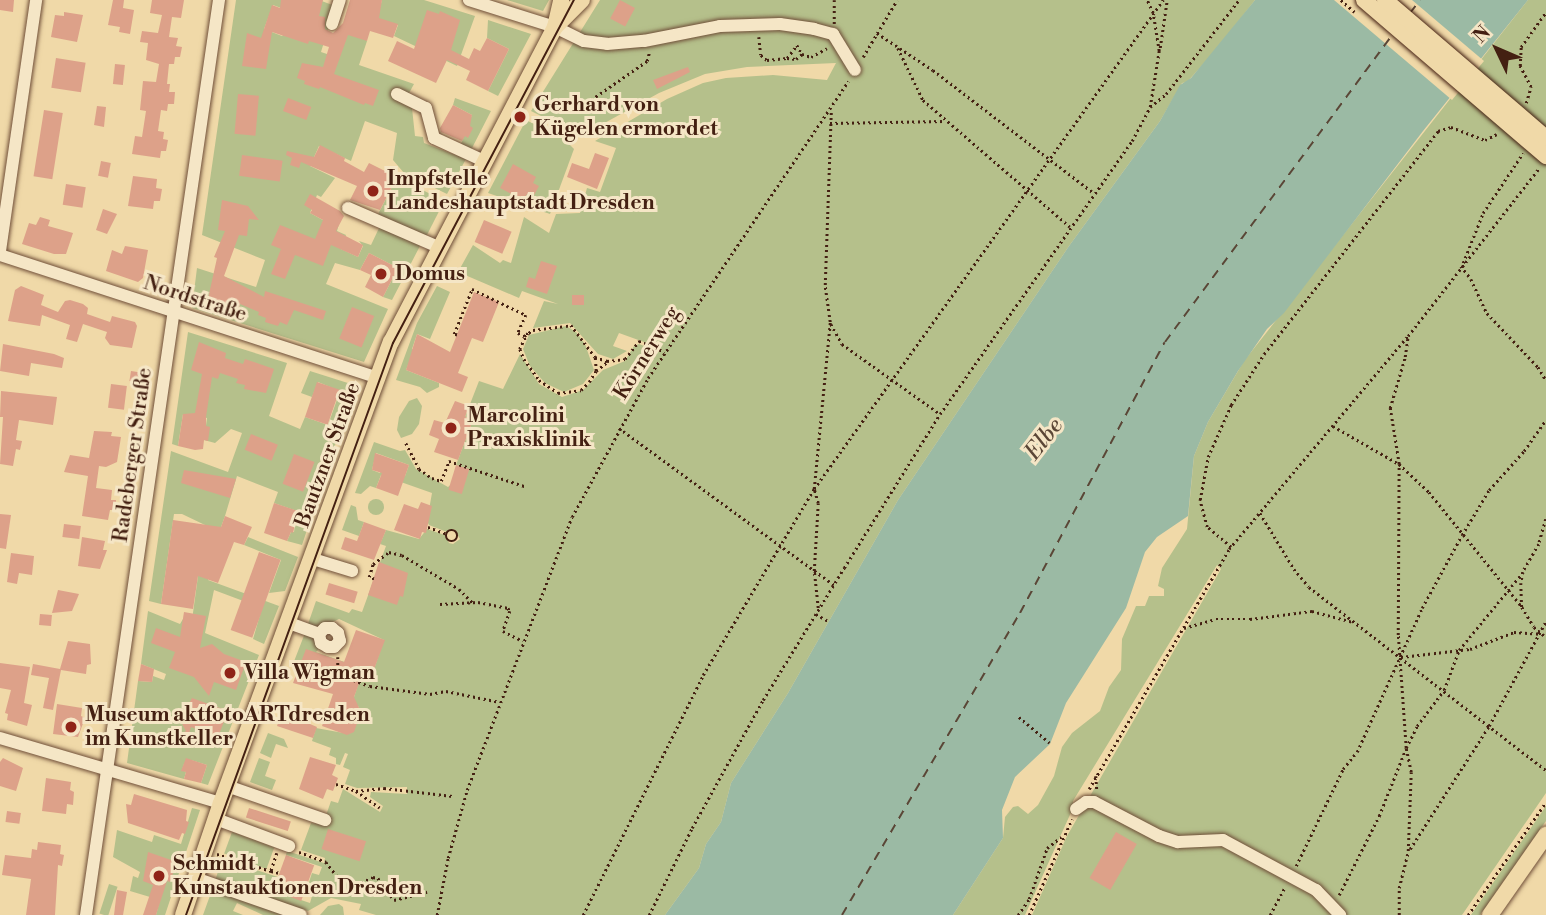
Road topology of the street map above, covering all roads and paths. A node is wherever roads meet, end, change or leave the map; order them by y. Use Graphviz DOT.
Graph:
graph roads {
  1 [pos="36,0"];
  2 [pos="219,0"];
  3 [pos="340,0"];
  4 [pos="469,0"];
  5 [pos="561,0"];
  6 [pos="570,0"];
  7 [pos="582,0"];
  8 [pos="834,0"];
  9 [pos="897,0"];
  10 [pos="1147,0"];
  11 [pos="1165,0"];
  12 [pos="1239,0"];
  13 [pos="1364,0"];
  14 [pos="1385,0"];
  15 [pos="1546,12"];
  16 [pos="1153,13"];
  17 [pos="332,24"];
  18 [pos="758,24"];
  19 [pos="555,27"];
  20 [pos="877,33"];
  21 [pos="833,34"];
  22 [pos="644,41"];
  23 [pos="841,48"];
  24 [pos="898,48"];
  25 [pos="1159,51"];
  26 [pos="802,54"];
  27 [pos="787,58"];
  28 [pos="855,70"];
  29 [pos="397,94"];
  30 [pos="582,106"];
  31 [pos="1150,107"];
  32 [pos="831,109"];
  33 [pos="1522,113"];
  34 [pos="945,121"];
  35 [pos="830,123"];
  36 [pos="1507,129"];
  37 [pos="1546,138"];
  38 [pos="1527,148"];
  39 [pos="1546,158"];
  40 [pos="1050,160"];
  41 [pos="484,161"];
  42 [pos="1028,189"];
  43 [pos="1095,193"];
  44 [pos="348,208"];
  45 [pos="1071,227"];
  46 [pos="438,247"];
  47 [pos="0,253"];
  48 [pos="1461,267"];
  49 [pos="173,312"];
  50 [pos="830,322"];
  51 [pos="528,333"];
  52 [pos="457,335"];
  53 [pos="1408,336"];
  54 [pos="664,352"];
  55 [pos="595,357"];
  56 [pos="607,361"];
  57 [pos="596,371"];
  58 [pos="377,378"];
  59 [pos="1546,380"];
  60 [pos="892,381"];
  61 [pos="940,414"];
  62 [pos="1546,420"];
  63 [pos="1333,426"];
  64 [pos="619,428"];
  65 [pos="407,443"];
  66 [pos="1399,464"];
  67 [pos="527,487"];
  68 [pos="814,489"];
  69 [pos="1259,512"];
  70 [pos="1546,519"];
  71 [pos="428,527"];
  72 [pos="447,534"];
  73 [pos="1462,535"];
  74 [pos="779,547"];
  75 [pos="1231,547"];
  76 [pos="313,559"];
  77 [pos="352,571"];
  78 [pos="814,571"];
  79 [pos="1523,572"];
  80 [pos="374,579"];
  81 [pos="834,585"];
  82 [pos="1509,589"];
  83 [pos="474,603"];
  84 [pos="440,604"];
  85 [pos="1522,607"];
  86 [pos="817,612"];
  87 [pos="828,621"];
  88 [pos="1546,621"];
  89 [pos="289,623"];
  90 [pos="1356,623"];
  91 [pos="1183,628"];
  92 [pos="1540,634"];
  93 [pos="1546,637"];
  94 [pos="523,641"];
  95 [pos="334,647"];
  96 [pos="1460,650"];
  97 [pos="1401,657"];
  98 [pos="1444,690"];
  99 [pos="500,702"];
  100 [pos="1019,717"];
  101 [pos="1489,726"];
  102 [pos="0,738"];
  103 [pos="1050,743"];
  104 [pos="1406,748"];
  105 [pos="107,768"];
  106 [pos="1546,770"];
  107 [pos="336,784"];
  108 [pos="228,786"];
  109 [pos="356,791"];
  110 [pos="453,796"];
  111 [pos="1546,802"];
  112 [pos="221,803"];
  113 [pos="380,808"];
  114 [pos="1076,809"];
  115 [pos="216,819"];
  116 [pos="325,820"];
  117 [pos="1064,835"];
  118 [pos="1546,835"];
  119 [pos="287,847"];
  120 [pos="205,851"];
  121 [pos="1408,851"];
  122 [pos="271,871"];
  123 [pos="279,873"];
  124 [pos="1292,876"];
  125 [pos="195,878"];
  126 [pos="427,892"];
  127 [pos="1336,911"];
  128 [pos="86,915"];
  129 [pos="183,915"];
  130 [pos="301,915"];
  131 [pos="437,915"];
  132 [pos="583,915"];
  133 [pos="649,915"];
  134 [pos="1018,915"];
  135 [pos="1029,915"];
  136 [pos="1270,915"];
  137 [pos="1399,915"];
  138 [pos="1468,915"];
  139 [pos="1490,915"];
  1 -- 47 [label="street"];
  2 -- 49 [label="street, Radeberger Straße"];
  3 -- 17 [label="street"];
  4 -- 19 [label="street"];
  5 -- 19 [label="main road, Bautzner Straße"];
  6 -- 19 [label="street"];
  7 -- 19 [label="main road, Bautzner Straße"];
  8 -- 21 [label="path"];
  9 -- 20 [label="path, Körnerweg"];
  10 -- 16 [label="path"];
  11 -- 16 [label="path"];
  11 -- 25 [label="path"];
  12 -- 31 [label="path"];
  13 -- 39 [label="main road, bridge"];
  14 -- 37 [label="main road, bridge"];
  15 -- 33 [label="path"];
  16 -- 25 [label="path"];
  16 -- 40 [label="path"];
  18 -- 21 [label="street"];
  18 -- 22 [label="street"];
  18 -- 27 [label="path"];
  19 -- 22 [label="street"];
  19 -- 41 [label="main road, Bautzner Straße"];
  20 -- 24 [label="path"];
  20 -- 28 [label="path, Körnerweg"];
  21 -- 23 [label="street"];
  22 -- 30 [label="path"];
  23 -- 26 [label="path"];
  23 -- 28 [label="street"];
  24 -- 34 [label="path"];
  24 -- 40 [label="path"];
  25 -- 31 [label="path"];
  26 -- 27 [label="path"];
  26 -- 27 [label="path"];
  28 -- 32 [label="path, Körnerweg"];
  29 -- 41 [label="street"];
  31 -- 43 [label="path"];
  32 -- 35 [label="path"];
  32 -- 54 [label="path, Körnerweg"];
  34 -- 35 [label="path"];
  34 -- 42 [label="path"];
  35 -- 50 [label="path"];
  36 -- 75 [label="path"];
  38 -- 48 [label="path"];
  39 -- 48 [label="path"];
  40 -- 42 [label="path"];
  40 -- 43 [label="path"];
  41 -- 46 [label="main road, Bautzner Straße"];
  42 -- 45 [label="path"];
  42 -- 60 [label="path"];
  43 -- 45 [label="path"];
  44 -- 46 [label="street"];
  45 -- 61 [label="path"];
  46 -- 58 [label="main road, Bautzner Straße"];
  47 -- 49 [label="street, Nordstraße"];
  48 -- 53 [label="path"];
  48 -- 59 [label="path"];
  49 -- 58 [label="street, Nordstraße"];
  49 -- 105 [label="street, Radeberger Straße"];
  50 -- 60 [label="path"];
  50 -- 68 [label="path"];
  51 -- 52 [label="path"];
  51 -- 55 [label="path"];
  51 -- 57 [label="path"];
  53 -- 63 [label="path"];
  53 -- 66 [label="path"];
  54 -- 56 [label="path"];
  54 -- 64 [label="path, Körnerweg"];
  55 -- 56 [label="path"];
  55 -- 57 [label="path"];
  56 -- 57 [label="path"];
  58 -- 76 [label="main road, Bautzner Straße"];
  60 -- 61 [label="path"];
  60 -- 68 [label="path"];
  61 -- 81 [label="path"];
  62 -- 73 [label="path"];
  63 -- 66 [label="path"];
  63 -- 69 [label="path"];
  64 -- 74 [label="path"];
  64 -- 94 [label="path, Körnerweg"];
  65 -- 67 [label="path"];
  66 -- 73 [label="path"];
  66 -- 97 [label="path"];
  68 -- 74 [label="path"];
  68 -- 78 [label="path"];
  69 -- 75 [label="path"];
  69 -- 90 [label="path"];
  70 -- 79 [label="path"];
  71 -- 72 [label="path"];
  73 -- 82 [label="path"];
  73 -- 97 [label="path"];
  74 -- 78 [label="path"];
  74 -- 132 [label="path"];
  75 -- 91 [label="path"];
  76 -- 77 [label="street"];
  76 -- 89 [label="main road, Bautzner Straße"];
  78 -- 81 [label="path"];
  78 -- 86 [label="path"];
  79 -- 82 [label="path"];
  79 -- 85 [label="path"];
  80 -- 83 [label="path"];
  81 -- 86 [label="path"];
  82 -- 85 [label="path"];
  82 -- 96 [label="path"];
  83 -- 84 [label="path"];
  83 -- 94 [label="path"];
  85 -- 92 [label="path"];
  86 -- 87 [label="path"];
  86 -- 133 [label="path"];
  88 -- 92 [label="path"];
  89 -- 95 [label="street"];
  89 -- 108 [label="main road, Bautzner Straße"];
  90 -- 91 [label="path"];
  90 -- 97 [label="path"];
  91 -- 114 [label="path"];
  92 -- 93 [label="path"];
  92 -- 96 [label="path"];
  92 -- 101 [label="path"];
  94 -- 99 [label="path, Körnerweg"];
  95 -- 99 [label="path"];
  96 -- 97 [label="path"];
  96 -- 98 [label="path"];
  97 -- 98 [label="path"];
  97 -- 104 [label="path"];
  97 -- 124 [label="path"];
  98 -- 101 [label="path"];
  98 -- 104 [label="path"];
  99 -- 131 [label="path, Körnerweg"];
  100 -- 103 [label="path"];
  101 -- 106 [label="path"];
  101 -- 121 [label="path"];
  102 -- 105 [label="street"];
  104 -- 121 [label="path"];
  104 -- 127 [label="path"];
  105 -- 112 [label="street"];
  105 -- 128 [label="street, Radeberger Straße"];
  107 -- 109 [label="path"];
  108 -- 112 [label="main road, Bautzner Straße"];
  108 -- 116 [label="street"];
  109 -- 110 [label="path"];
  109 -- 113 [label="path"];
  111 -- 138 [label="path"];
  112 -- 115 [label="main road, Bautzner Straße"];
  114 -- 117 [label="path"];
  114 -- 124 [label="street"];
  115 -- 119 [label="street"];
  115 -- 120 [label="main road, Bautzner Straße"];
  117 -- 134 [label="path"];
  117 -- 135 [label="path"];
  118 -- 139 [label="main road"];
  119 -- 122 [label="path"];
  119 -- 126 [label="path"];
  120 -- 122 [label="path"];
  120 -- 125 [label="main road, Bautzner Straße"];
  121 -- 137 [label="path"];
  122 -- 123 [label="path"];
  124 -- 127 [label="street"];
  124 -- 136 [label="path"];
  125 -- 129 [label="main road, Bautzner Straße"];
  125 -- 130 [label="street"];
}
